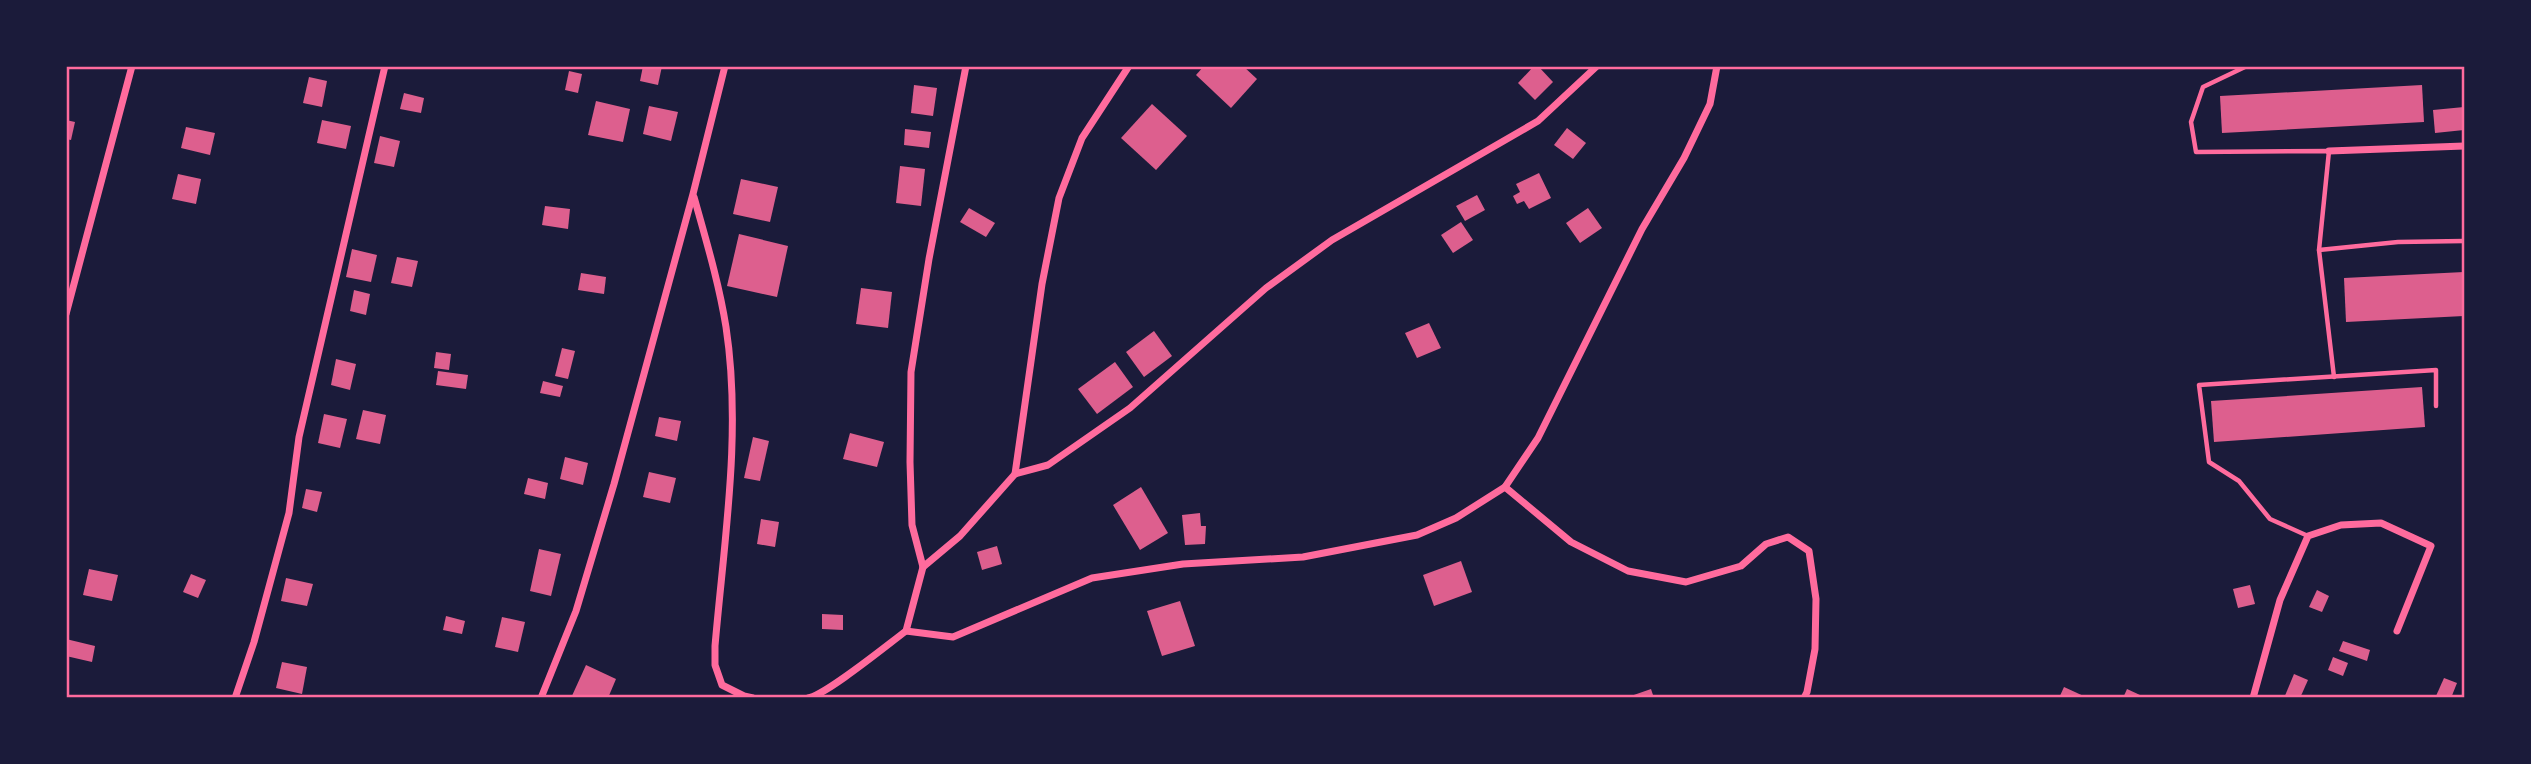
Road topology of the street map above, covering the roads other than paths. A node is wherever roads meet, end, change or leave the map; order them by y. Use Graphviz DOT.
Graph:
graph roads {
  1 [pos="132,66"];
  2 [pos="385,66"];
  3 [pos="725,66"];
  4 [pos="966,66"];
  5 [pos="1129,66"];
  6 [pos="1597,66"];
  7 [pos="1717,66"];
  8 [pos="2247,66"];
  9 [pos="2465,146"];
  10 [pos="2329,151"];
  11 [pos="693,194"];
  12 [pos="2465,241"];
  13 [pos="2319,250"];
  14 [pos="66,314"];
  15 [pos="2334,377"];
  16 [pos="2436,406"];
  17 [pos="1015,474"];
  18 [pos="1505,487"];
  19 [pos="2308,536"];
  20 [pos="923,567"];
  21 [pos="906,631"];
  22 [pos="2397,631"];
  23 [pos="235,698"];
  24 [pos="541,698"];
  25 [pos="753,698"];
  26 [pos="808,698"];
  27 [pos="1804,698"];
  28 [pos="2253,698"];
  1 -- 14 [label="street"];
  2 -- 23 [label="street"];
  3 -- 11 [label="street"];
  4 -- 20 [label="street"];
  5 -- 17 [label="street"];
  6 -- 17 [label="street"];
  7 -- 18 [label="street"];
  8 -- 10 [label="lane"];
  9 -- 10 [label="street"];
  10 -- 13 [label="lane"];
  11 -- 24 [label="street"];
  11 -- 25 [label="street"];
  12 -- 13 [label="lane"];
  13 -- 15 [label="lane"];
  15 -- 16 [label="lane"];
  15 -- 19 [label="lane"];
  17 -- 20 [label="street"];
  18 -- 21 [label="street"];
  18 -- 27 [label="street"];
  19 -- 22 [label="street"];
  19 -- 28 [label="street"];
  20 -- 21 [label="street"];
  21 -- 26 [label="street"];
}
